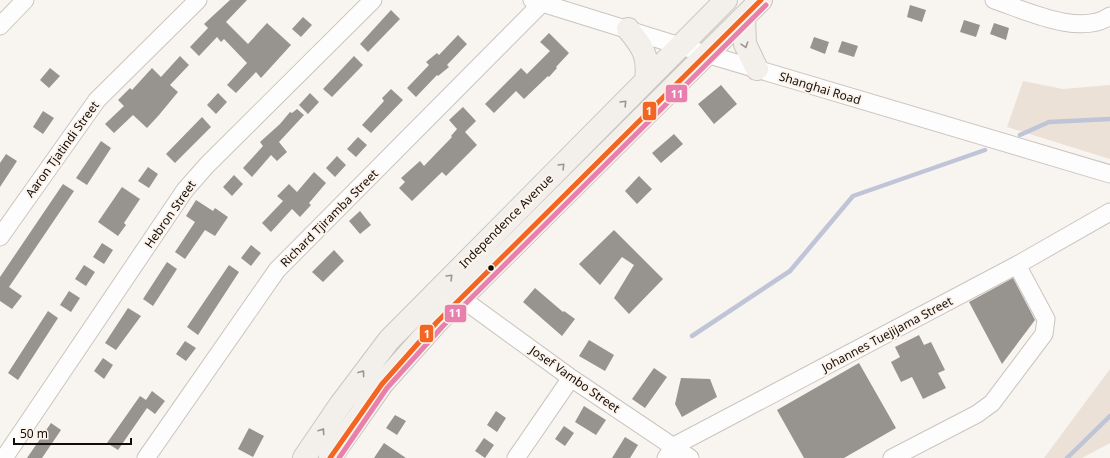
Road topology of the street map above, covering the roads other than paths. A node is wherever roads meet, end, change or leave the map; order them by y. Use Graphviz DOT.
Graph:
graph roads {
  1 [pos="25,0"];
  2 [pos="198,0"];
  3 [pos="373,0"];
  4 [pos="726,0"];
  5 [pos="761,0"];
  6 [pos="994,0"];
  7 [pos="537,2"];
  8 [pos="1110,16"];
  9 [pos="744,17"];
  10 [pos="0,26"];
  11 [pos="628,29"];
  12 [pos="680,45"];
  13 [pos="706,54"];
  14 [pos="757,69"];
  15 [pos="646,80"];
  16 [pos="1110,174"];
  17 [pos="1110,212"];
  18 [pos="0,237"];
  19 [pos="1017,265"];
  20 [pos="461,298"];
  21 [pos="571,378"];
  22 [pos="670,452"];
  23 [pos="4,458"];
  24 [pos="146,458"];
  25 [pos="304,458"];
  26 [pos="330,458"];
  27 [pos="516,458"];
  28 [pos="690,458"];
  29 [pos="892,458"];
  1 -- 10 [label="street"];
  2 -- 18 [label="street, Aaron Tjatindi Street"];
  3 -- 23 [label="street, Hebron Street"];
  4 -- 12 [label="main road, Independence Avenue"];
  5 -- 9 [label="main road, Independence Avenue"];
  6 -- 8 [label="street"];
  7 -- 11 [label="street, Shanghai Road"];
  7 -- 24 [label="street, Richard Tjiramba Street"];
  9 -- 13 [label="main road, Independence Avenue"];
  9 -- 14 [label="main road, one-way"];
  11 -- 12 [label="street, Shanghai Road"];
  11 -- 15 [label="main road"];
  12 -- 13 [label="street, Shanghai Road"];
  12 -- 15 [label="main road, Independence Avenue"];
  13 -- 14 [label="street, Shanghai Road"];
  13 -- 20 [label="main road, Independence Avenue"];
  14 -- 16 [label="street, Shanghai Road"];
  25 -- 15 [label="main road, Independence Avenue, one-way"];
  17 -- 19 [label="street, Johannes Tuejijama Street"];
  19 -- 22 [label="street, Johannes Tuejijama Street"];
  19 -- 29 [label="street"];
  20 -- 21 [label="street, Josef Vambo Street"];
  20 -- 26 [label="main road, Independence Avenue"];
  21 -- 22 [label="street, Josef Vambo Street"];
  21 -- 27 [label="street"];
  22 -- 28 [label="street, Josef Vambo Street"];
}
